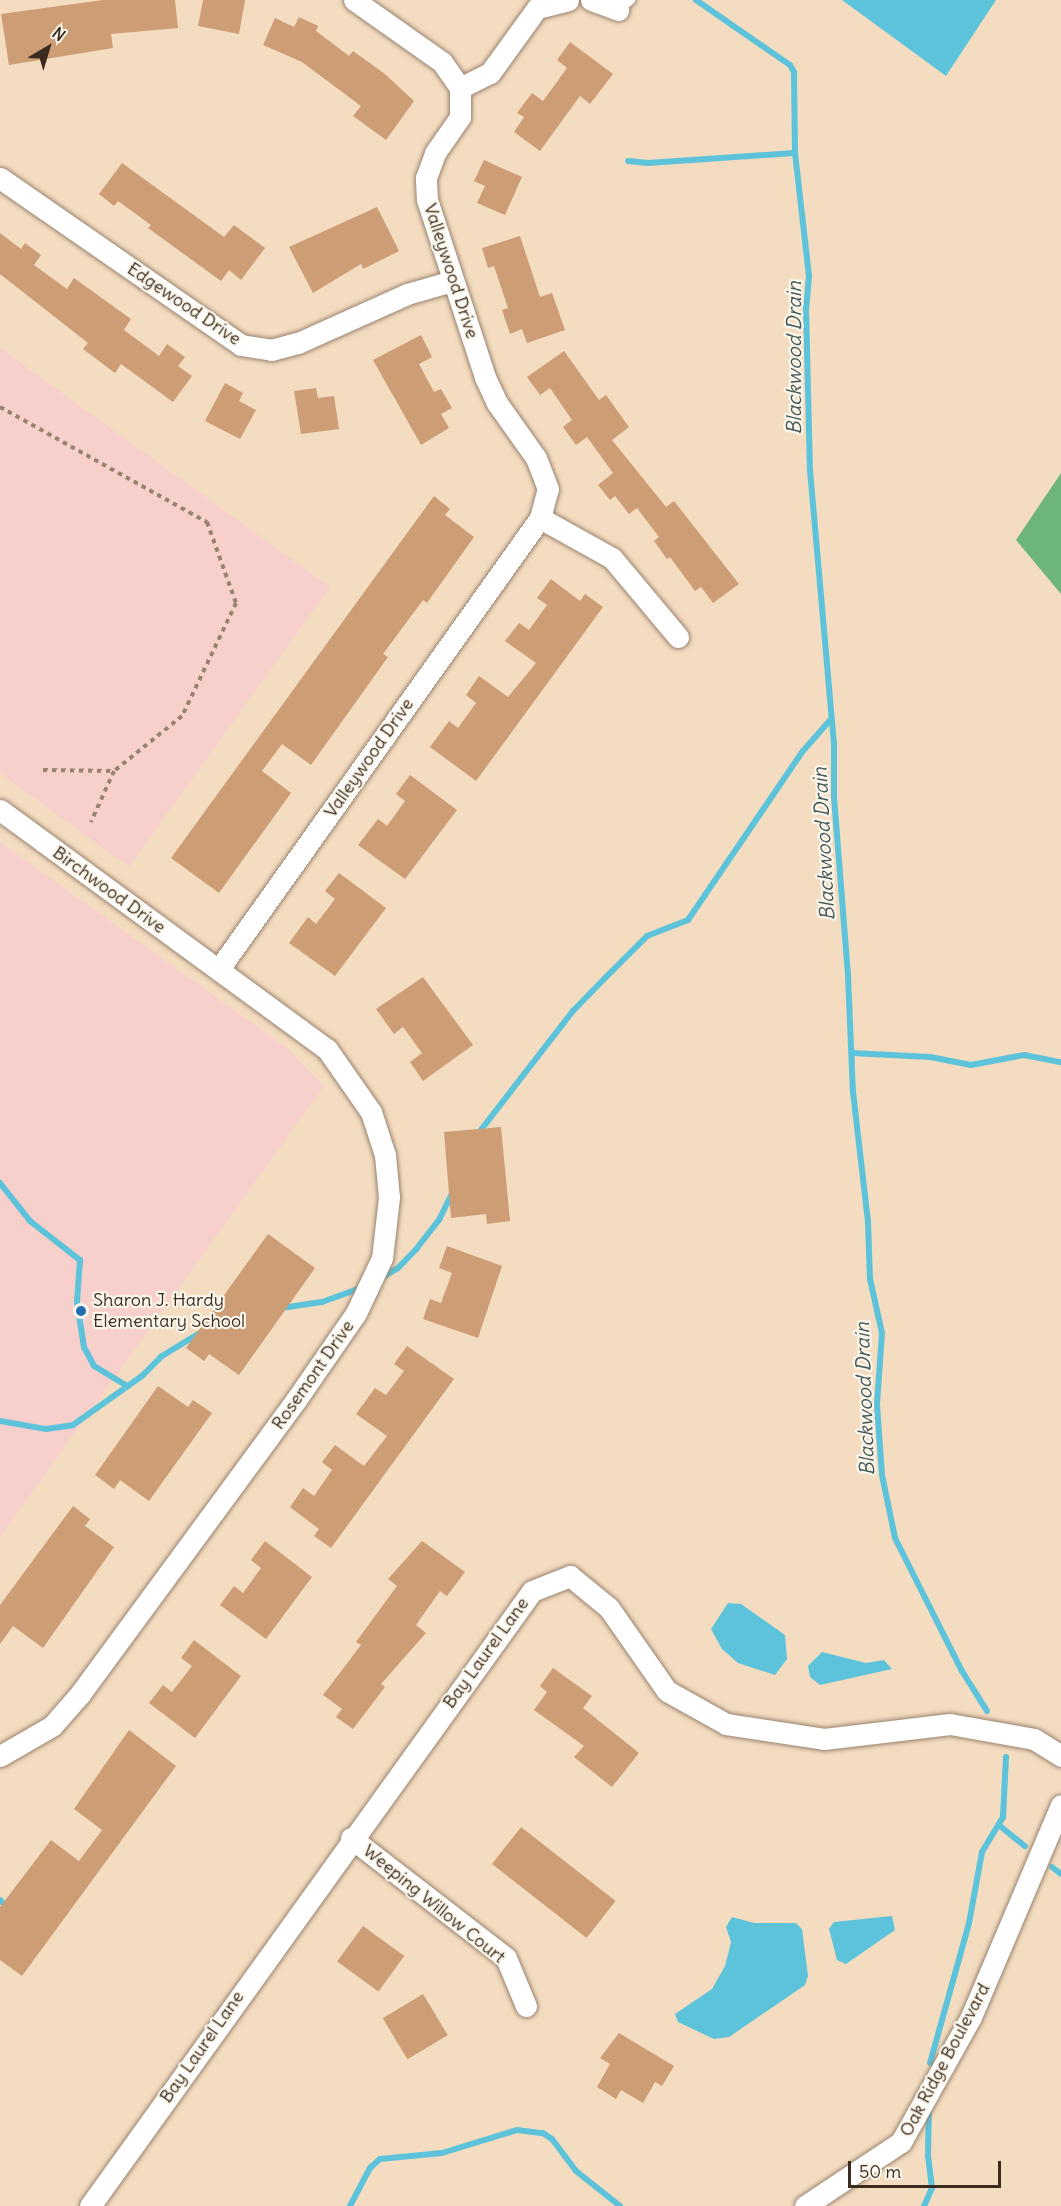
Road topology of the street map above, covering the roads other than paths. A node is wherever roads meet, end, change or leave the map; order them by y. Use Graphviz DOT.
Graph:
graph roads {
  1 [pos="354,0"];
  2 [pos="568,0"];
  3 [pos="591,0"];
  4 [pos="624,5"];
  5 [pos="460,88"];
  6 [pos="0,178"];
  7 [pos="452,281"];
  8 [pos="540,518"];
  9 [pos="678,637"];
  10 [pos="0,810"];
  11 [pos="219,969"];
  12 [pos="0,1756"];
  13 [pos="1061,1756"];
  14 [pos="1061,1805"];
  15 [pos="351,1839"];
  16 [pos="526,2006"];
  17 [pos="90,2206"];
  18 [pos="805,2206"];
  1 -- 5 [label="street"];
  2 -- 5 [label="street"];
  3 -- 4 [label="street"];
  5 -- 7 [label="street, Valleywood Drive"];
  6 -- 7 [label="street, Edgewood Drive"];
  7 -- 8 [label="street, Valleywood Drive"];
  8 -- 9 [label="street"];
  8 -- 11 [label="street, Valleywood Drive"];
  10 -- 11 [label="street, Birchwood Drive"];
  11 -- 12 [label="street, Rosemont Drive"];
  13 -- 15 [label="street, Bay Laurel Lane"];
  14 -- 18 [label="street, Oak Ridge Boulevard"];
  15 -- 16 [label="street, Weeping Willow Court"];
  15 -- 17 [label="street, Bay Laurel Lane"];
}
